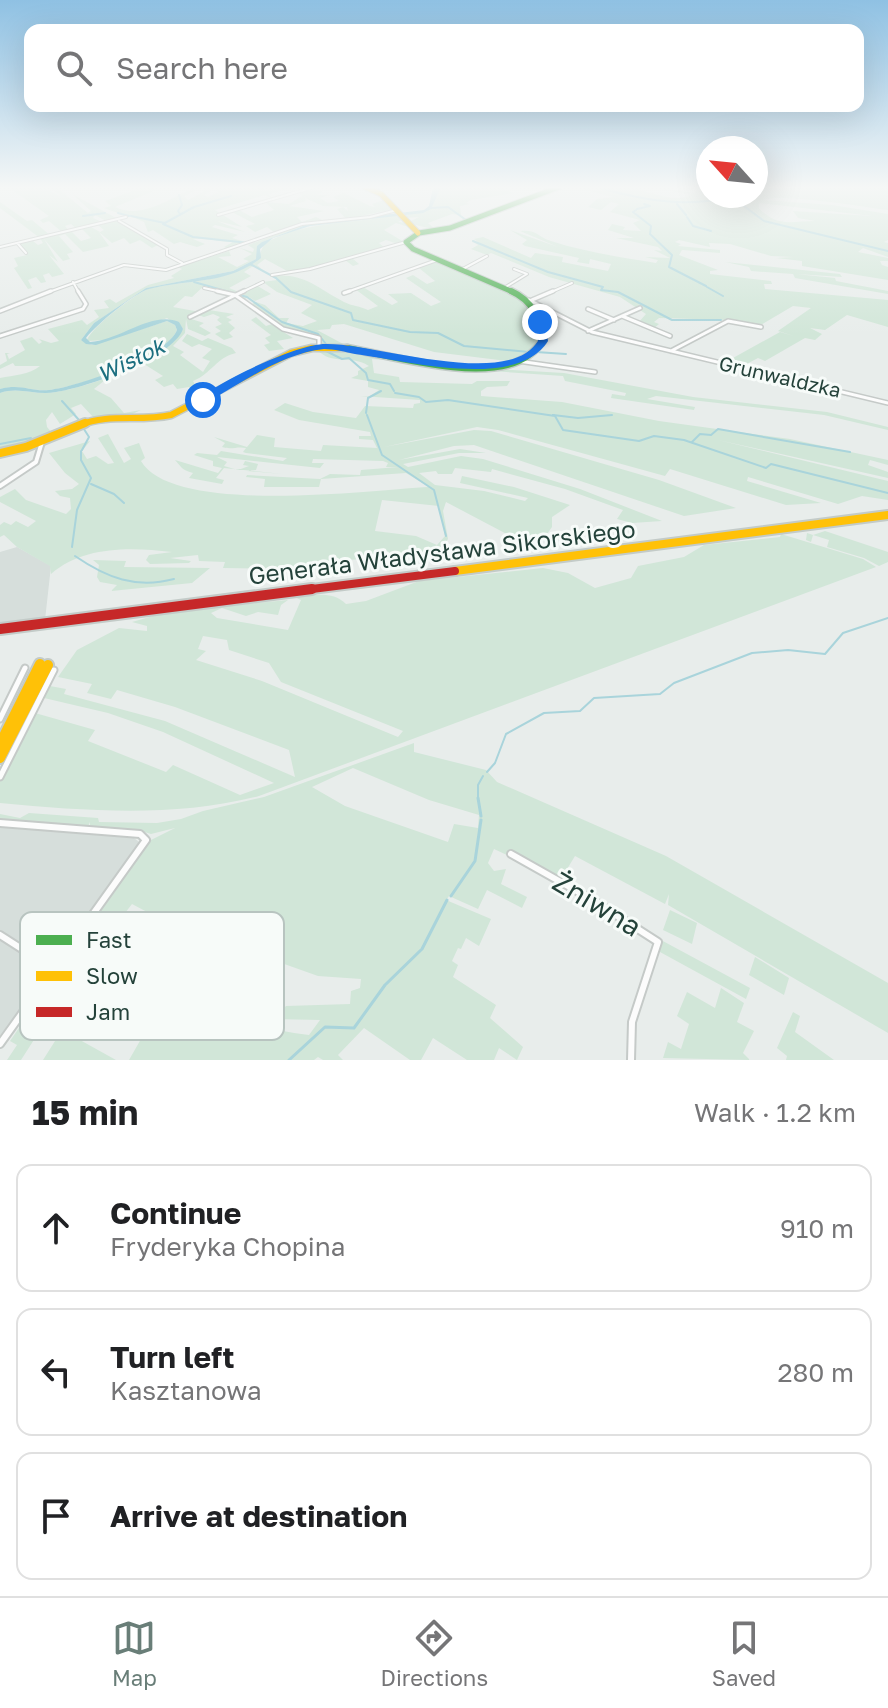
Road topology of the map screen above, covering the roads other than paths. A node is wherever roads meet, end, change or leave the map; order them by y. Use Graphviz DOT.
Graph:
graph roads {
  1 [pos="49,236"];
  2 [pos="145,236"];
  3 [pos="267,236"];
  4 [pos="413,236"];
  5 [pos="406,242"];
  6 [pos="18,244"];
  7 [pos="0,247"];
  8 [pos="26,253"];
  9 [pos="487,256"];
  10 [pos="437,260"];
  11 [pos="184,264"];
  12 [pos="514,269"];
  13 [pos="461,270"];
  14 [pos="274,275"];
  15 [pos="73,282"];
  16 [pos="263,282"];
  17 [pos="572,283"];
  18 [pos="204,288"];
  19 [pos="504,288"];
  20 [pos="344,293"];
  21 [pos="236,294"];
  22 [pos="531,300"];
  23 [pos="640,308"];
  24 [pos="588,309"];
  25 [pos="0,311"];
  26 [pos="622,316"];
  27 [pos="190,317"];
  28 [pos="614,320"];
  29 [pos="761,327"];
  30 [pos="588,331"];
  31 [pos="0,336"];
  32 [pos="670,336"];
  33 [pos="324,347"];
  34 [pos="671,351"];
  35 [pos="518,361"];
  36 [pos="595,372"];
  37 [pos="888,403"];
  38 [pos="40,444"];
  39 [pos="0,453"];
  40 [pos="0,486"];
  41 [pos="888,515"];
  42 [pos="0,629"];
  43 [pos="47,666"];
  44 [pos="25,668"];
  45 [pos="0,719"];
  46 [pos="0,744"];
  47 [pos="0,758"];
  48 [pos="0,777"];
  49 [pos="0,823"];
  50 [pos="511,854"];
  51 [pos="95,912"];
  52 [pos="0,935"];
  53 [pos="20,948"];
  54 [pos="20,1016"];
  55 [pos="0,1044"];
  56 [pos="631,1060"];
  1 -- 6 [label="street"];
  2 -- 11 [label="street"];
  3 -- 11 [label="street"];
  4 -- 5 [label="street"];
  5 -- 10 [label="street"];
  5 -- 14 [label="street"];
  6 -- 7 [label="street"];
  6 -- 8 [label="street"];
  9 -- 13 [label="street"];
  10 -- 13 [label="street"];
  10 -- 20 [label="street"];
  11 -- 15 [label="street"];
  12 -- 19 [label="street"];
  13 -- 19 [label="street"];
  15 -- 25 [label="street"];
  15 -- 31 [label="street"];
  16 -- 21 [label="street"];
  17 -- 22 [label="street"];
  18 -- 21 [label="street"];
  19 -- 22 [label="street"];
  21 -- 27 [label="street"];
  21 -- 33 [label="street"];
  22 -- 30 [label="street, Grunwaldzka"];
  22 -- 35 [label="street"];
  23 -- 26 [label="street"];
  24 -- 28 [label="street"];
  26 -- 28 [label="street"];
  26 -- 32 [label="street"];
  28 -- 30 [label="street"];
  29 -- 34 [label="street, Grunwaldzka"];
  30 -- 34 [label="street, Grunwaldzka"];
  33 -- 35 [label="street"];
  33 -- 38 [label="street"];
  34 -- 37 [label="street, Grunwaldzka"];
  35 -- 36 [label="street"];
  38 -- 39 [label="street"];
  38 -- 40 [label="street"];
  41 -- 42 [label="street, Generała Władysława Sikorskiego"];
  43 -- 46 [label="street"];
  43 -- 47 [label="street"];
  43 -- 48 [label="street"];
  44 -- 45 [label="street"];
  49 -- 51 [label="street"];
  50 -- 56 [label="street, Żniwna"];
  52 -- 53 [label="street"];
  54 -- 55 [label="street"];
}
